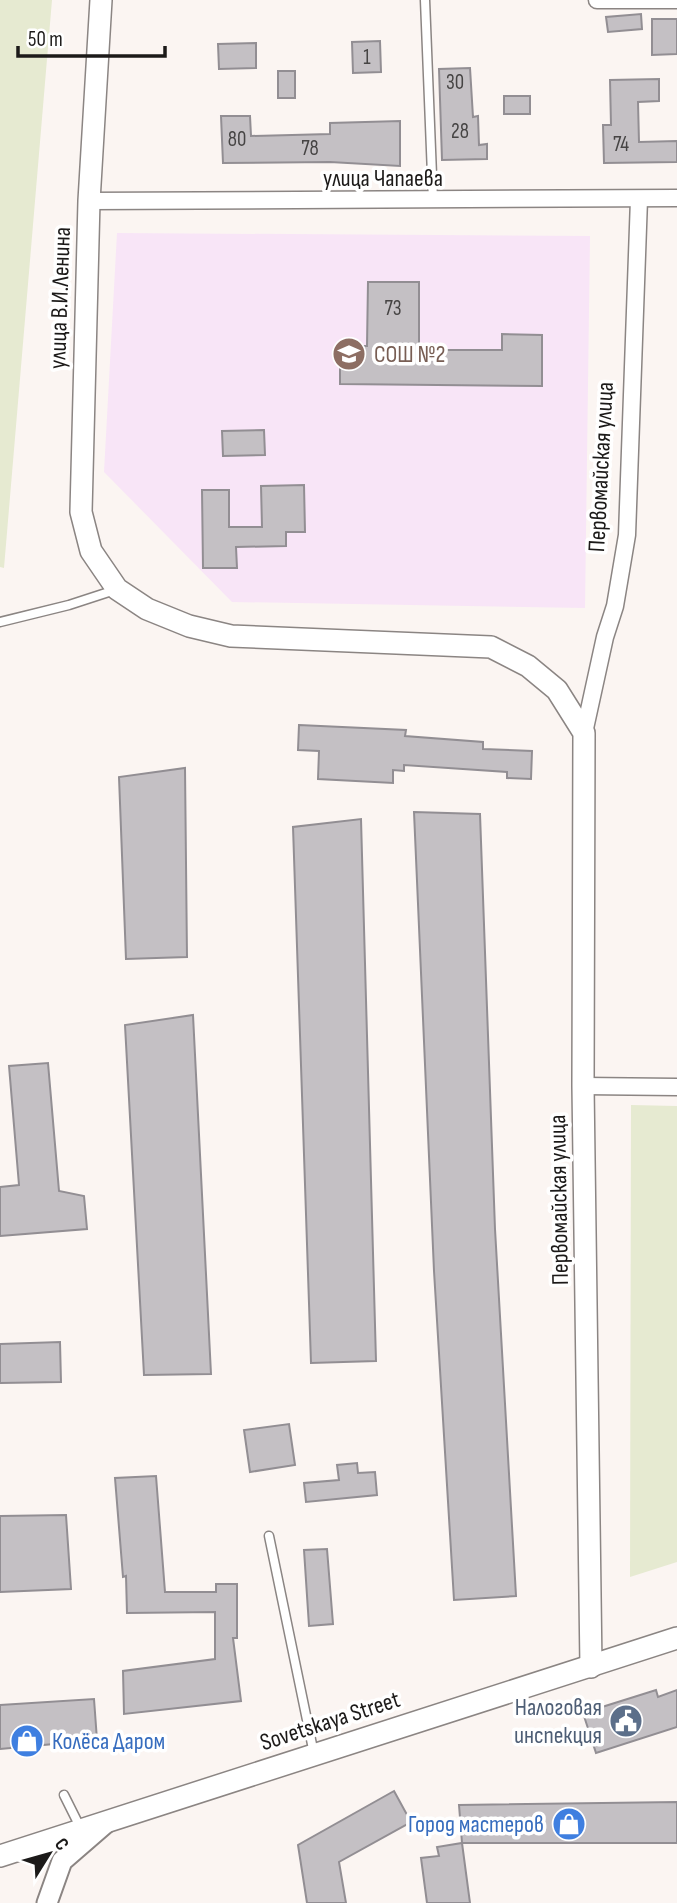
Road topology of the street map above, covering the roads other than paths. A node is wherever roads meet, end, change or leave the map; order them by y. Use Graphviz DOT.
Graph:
graph roads {
  1 [pos="101,0"];
  2 [pos="425,0"];
  3 [pos="597,0"];
  4 [pos="677,0"];
  5 [pos="677,198"];
  6 [pos="639,199"];
  7 [pos="433,200"];
  8 [pos="89,201"];
  9 [pos="117,589"];
  10 [pos="0,622"];
  11 [pos="584,733"];
  12 [pos="583,1086"];
  13 [pos="677,1087"];
  14 [pos="270,1536"];
  15 [pos="677,1638"];
  16 [pos="590,1667"];
  17 [pos="314,1754"];
  18 [pos="64,1795"];
  19 [pos="110,1819"];
  20 [pos="81,1829"];
  21 [pos="0,1856"];
  22 [pos="47,1903"];
  1 -- 8 [label="main road, улица В.И.Ленина"];
  2 -- 7 [label="lane"];
  3 -- 4 [label="street"];
  5 -- 6 [label="street, улица Чапаева"];
  6 -- 7 [label="street, улица Чапаева"];
  6 -- 11 [label="street, Первомайская улица"];
  7 -- 8 [label="street, улица Чапаева"];
  8 -- 9 [label="main road, улица В.И.Ленина"];
  9 -- 10 [label="lane"];
  9 -- 11 [label="main road"];
  11 -- 12 [label="main road, Первомайская улица"];
  12 -- 13 [label="street"];
  12 -- 16 [label="main road, Первомайская улица"];
  14 -- 17 [label="lane"];
  15 -- 16 [label="main road, Sovetskaya Street"];
  16 -- 17 [label="main road, Sovetskaya Street"];
  17 -- 19 [label="main road, Sovetskaya Street"];
  18 -- 20 [label="lane"];
  19 -- 20 [label="main road, Sovetskaya Street"];
  19 -- 22 [label="street"];
  20 -- 21 [label="main road, Sovetskaya Street"];
}
